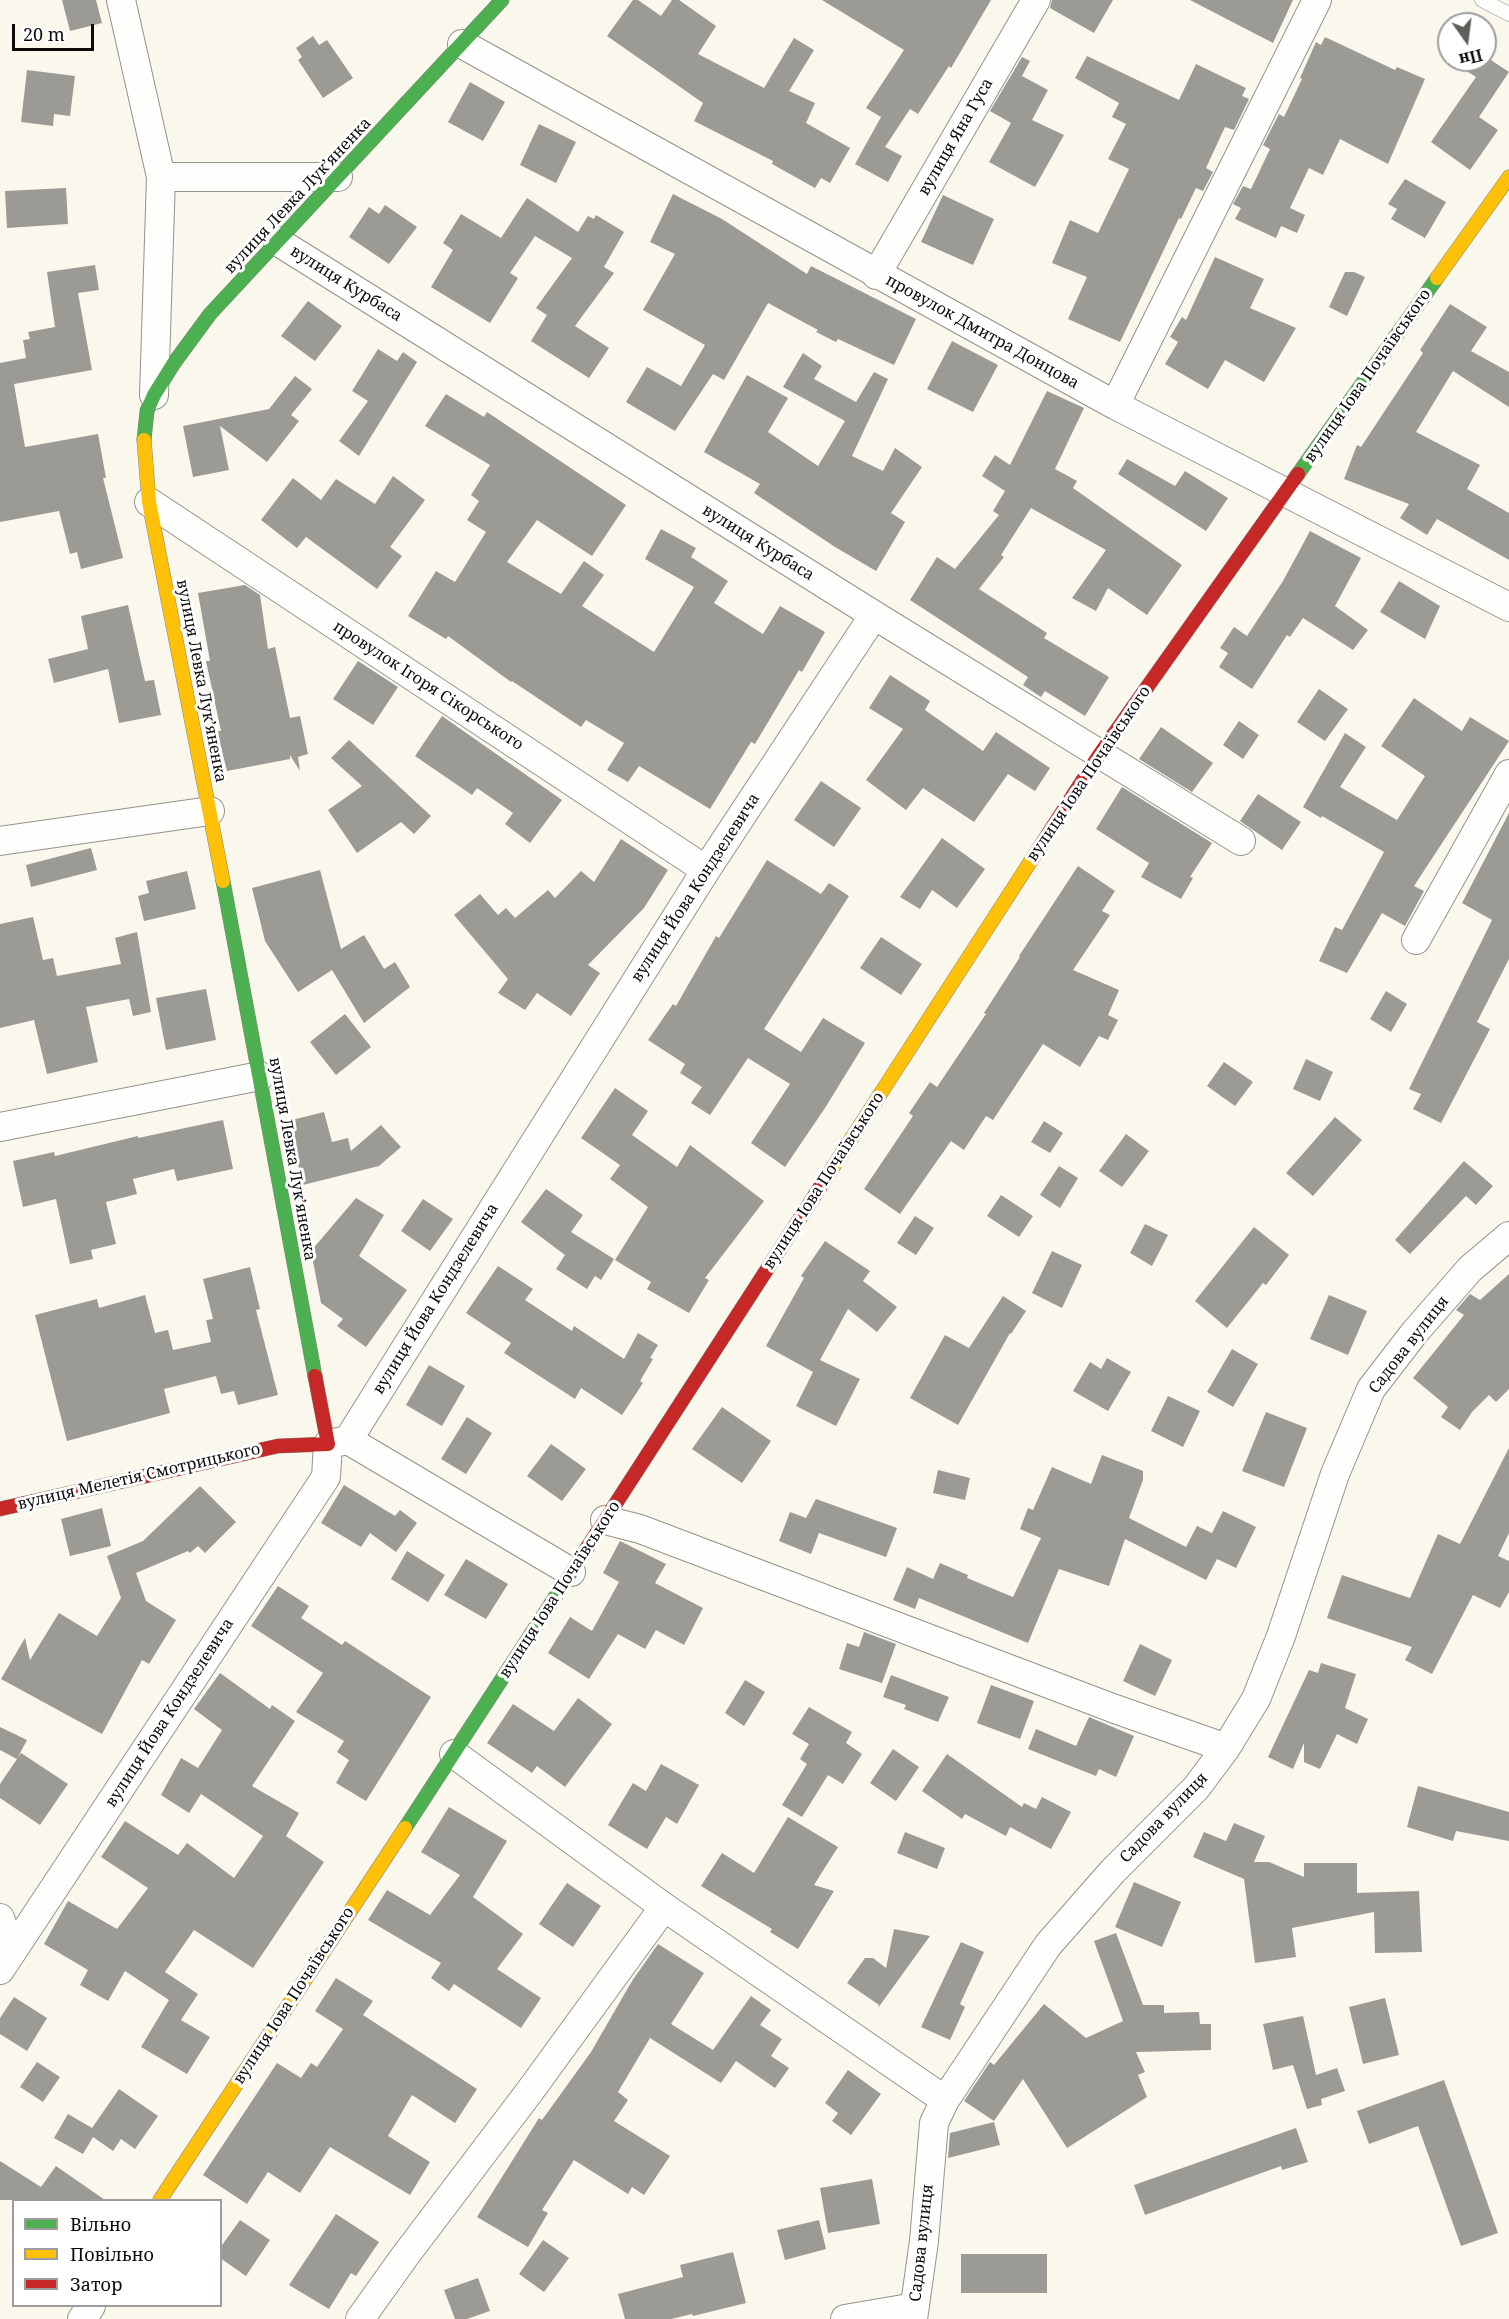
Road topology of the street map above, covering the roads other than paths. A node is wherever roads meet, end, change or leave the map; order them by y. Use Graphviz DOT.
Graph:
graph roads {
  1 [pos="121,0"];
  2 [pos="502,0"];
  3 [pos="1036,0"];
  4 [pos="1317,0"];
  5 [pos="1482,0"];
  6 [pos="1509,14"];
  7 [pos="462,44"];
  8 [pos="161,177"];
  9 [pos="338,177"];
  10 [pos="1509,177"];
  11 [pos="277,241"];
  12 [pos="876,275"];
  13 [pos="154,395"];
  14 [pos="1115,405"];
  15 [pos="1285,493"];
  16 [pos="149,502"];
  17 [pos="1509,607"];
  18 [pos="874,615"];
  19 [pos="1099,755"];
  20 [pos="1509,774"];
  21 [pos="210,811"];
  22 [pos="0,841"];
  23 [pos="1240,841"];
  24 [pos="706,870"];
  25 [pos="1416,940"];
  26 [pos="260,1076"];
  27 [pos="0,1127"];
  28 [pos="1509,1236"];
  29 [pos="338,1442"];
  30 [pos="0,1509"];
  31 [pos="605,1520"];
  32 [pos="571,1572"];
  33 [pos="1226,1748"];
  34 [pos="454,1754"];
  35 [pos="664,1907"];
  36 [pos="0,1918"];
  37 [pos="6,1961"];
  38 [pos="945,2100"];
  39 [pos="161,2199"];
  40 [pos="914,2313"];
  41 [pos="360,2319"];
  42 [pos="845,2319"];
  1 -- 8 [label="street"];
  2 -- 7 [label="street, вулиця Левка Лукʼяненка"];
  3 -- 12 [label="street, вулиця Яна Гуса"];
  4 -- 14 [label="street"];
  5 -- 6 [label="lane"];
  7 -- 9 [label="street, вулиця Левка Лукʼяненка"];
  7 -- 12 [label="street, провулок Дмитра Донцова"];
  8 -- 9 [label="street"];
  8 -- 13 [label="street"];
  9 -- 11 [label="street, вулиця Левка Лукʼяненка"];
  10 -- 15 [label="street, вулиця Іова Почаївського"];
  11 -- 13 [label="street, вулиця Левка Лукʼяненка"];
  11 -- 18 [label="street, вулиця Курбаса"];
  12 -- 14 [label="street, провулок Дмитра Донцова"];
  13 -- 16 [label="street, вулиця Левка Лукʼяненка"];
  14 -- 15 [label="street, провулок Дмитра Донцова"];
  15 -- 17 [label="street, провулок Дмитра Донцова"];
  15 -- 19 [label="street, вулиця Іова Почаївського"];
  16 -- 21 [label="street, вулиця Левка Лукʼяненка"];
  16 -- 24 [label="street, провулок Ігоря Сікорського"];
  18 -- 19 [label="street, вулиця Курбаса"];
  18 -- 24 [label="street, вулиця Йова Кондзелевича"];
  19 -- 23 [label="street, вулиця Курбаса"];
  19 -- 31 [label="street, вулиця Іова Почаївського"];
  20 -- 25 [label="street"];
  21 -- 22 [label="street"];
  21 -- 26 [label="street, вулиця Левка Лукʼяненка"];
  24 -- 29 [label="street, вулиця Йова Кондзелевича"];
  26 -- 27 [label="street"];
  26 -- 29 [label="street, вулиця Левка Лукʼяненка"];
  28 -- 33 [label="street, Садова вулиця"];
  29 -- 30 [label="street, вулиця Мелетія Смотрицького"];
  29 -- 32 [label="street"];
  29 -- 37 [label="street, вулиця Йова Кондзелевича"];
  31 -- 32 [label="street, вулиця Іова Почаївського"];
  31 -- 33 [label="street"];
  32 -- 34 [label="street, вулиця Іова Почаївського"];
  33 -- 38 [label="street, Садова вулиця"];
  34 -- 35 [label="street"];
  34 -- 39 [label="street, вулиця Іова Почаївського"];
  35 -- 38 [label="street"];
  35 -- 41 [label="street"];
  36 -- 37 [label="street"];
  38 -- 40 [label="street, Садова вулиця"];
  40 -- 42 [label="street"];
}
